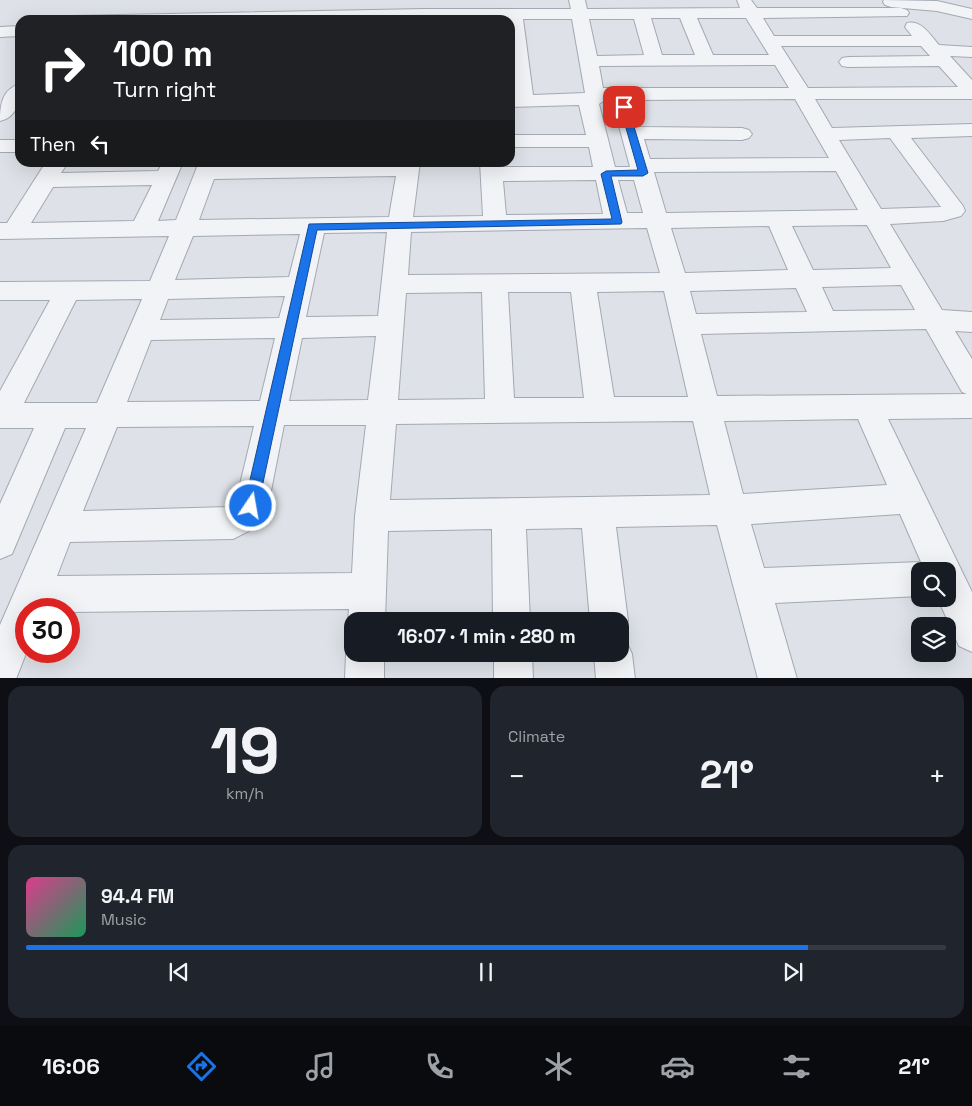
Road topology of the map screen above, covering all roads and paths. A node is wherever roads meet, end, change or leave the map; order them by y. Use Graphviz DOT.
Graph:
graph roads {
  1 [pos="162,0"];
  2 [pos="277,0"];
  3 [pos="893,5"];
  4 [pos="87,6"];
  5 [pos="748,6"];
  6 [pos="483,7"];
  7 [pos="578,7"];
  8 [pos="357,8"];
  9 [pos="426,11"];
  10 [pos="686,13"];
  11 [pos="514,14"];
  12 [pos="641,14"];
  13 [pos="972,14"];
  14 [pos="80,15"];
  15 [pos="153,15"];
  16 [pos="270,15"];
  17 [pos="338,15"];
  18 [pos="945,21"];
  19 [pos="15,31"];
  20 [pos="0,32"];
  21 [pos="833,41"];
  22 [pos="515,43"];
  23 [pos="931,46"];
  24 [pos="775,51"];
  25 [pos="972,52"];
  26 [pos="590,61"];
  27 [pos="655,61"];
  28 [pos="707,61"];
  29 [pos="848,62"];
  30 [pos="972,92"];
  31 [pos="620,94"];
  32 [pos="802,94"];
  33 [pos="871,94"];
  34 [pos="592,97"];
  35 [pos="517,101"];
  36 [pos="734,114"];
  37 [pos="972,130"];
  38 [pos="896,132"];
  39 [pos="632,133"];
  40 [pos="825,134"];
  41 [pos="598,140"];
  42 [pos="515,141"];
  43 [pos="0,146"];
  44 [pos="15,146"];
  45 [pos="843,164"];
  46 [pos="756,165"];
  47 [pos="324,167"];
  48 [pos="409,167"];
  49 [pos="208,168"];
  50 [pos="491,168"];
  51 [pos="642,169"];
  52 [pos="170,170"];
  53 [pos="52,171"];
  54 [pos="606,174"];
  55 [pos="874,217"];
  56 [pos="778,219"];
  57 [pos="657,221"];
  58 [pos="617,222"];
  59 [pos="495,224"];
  60 [pos="400,226"];
  61 [pos="313,227"];
  62 [pos="184,229"];
  63 [pos="142,230"];
  64 [pos="8,231"];
  65 [pos="908,276"];
  66 [pos="805,279"];
  67 [pos="675,282"];
  68 [pos="395,284"];
  69 [pos="495,284"];
  70 [pos="583,284"];
  71 [pos="301,286"];
  72 [pos="68,290"];
  73 [pos="158,290"];
  74 [pos="0,291"];
  75 [pos="934,320"];
  76 [pos="825,322"];
  77 [pos="972,322"];
  78 [pos="686,324"];
  79 [pos="391,326"];
  80 [pos="292,327"];
  81 [pos="142,330"];
  82 [pos="972,384"];
  83 [pos="972,406"];
  84 [pos="867,407"];
  85 [pos="706,409"];
  86 [pos="500,411"];
  87 [pos="601,411"];
  88 [pos="384,413"];
  89 [pos="270,414"];
  90 [pos="56,415"];
  91 [pos="105,415"];
  92 [pos="1,416"];
  93 [pos="910,499"];
  94 [pos="730,510"];
  95 [pos="597,512"];
  96 [pos="509,514"];
  97 [pos="372,516"];
  98 [pos="60,528"];
  99 [pos="3,531"];
  100 [pos="939,562"];
  101 [pos="972,577"];
  102 [pos="956,578"];
  103 [pos="911,579"];
  104 [pos="752,586"];
  105 [pos="31,594"];
  106 [pos="956,597"];
  107 [pos="368,606"];
  108 [pos="512,612"];
  109 [pos="608,612"];
  110 [pos="972,633"];
  111 [pos="365,662"];
  112 [pos="513,662"];
  113 [pos="614,662"];
  114 [pos="0,670"];
  115 [pos="364,678"];
  116 [pos="514,678"];
  117 [pos="616,678"];
  118 [pos="778,678"];
  1 -- 15 [label="street"];
  2 -- 16 [label="street"];
  3 -- 5 [label="street"];
  3 -- 18 [label="street"];
  3 -- 23 [label="street"];
  4 -- 14 [label="street"];
  5 -- 10 [label="street"];
  5 -- 24 [label="street"];
  6 -- 9 [label="street"];
  6 -- 11 [label="street"];
  7 -- 11 [label="street"];
  7 -- 12 [label="street"];
  7 -- 26 [label="street"];
  8 -- 9 [label="street"];
  8 -- 17 [label="street"];
  10 -- 12 [label="street"];
  10 -- 28 [label="street"];
  12 -- 27 [label="street"];
  13 -- 18 [label="street"];
  18 -- 23 [label="street"];
  19 -- 20 [label="street"];
  21 -- 23 [label="street"];
  21 -- 24 [label="street"];
  21 -- 29 [label="street"];
  22 -- 35 [label="street"];
  23 -- 25 [label="street"];
  23 -- 29 [label="street"];
  23 -- 30 [label="street"];
  24 -- 28 [label="street"];
  24 -- 32 [label="street"];
  26 -- 27 [label="street"];
  26 -- 34 [label="street"];
  27 -- 28 [label="street"];
  29 -- 33 [label="street"];
  30 -- 33 [label="street"];
  31 -- 34 [label="street"];
  31 -- 36 [label="street"];
  31 -- 39 [label="street"];
  32 -- 33 [label="street"];
  32 -- 36 [label="street"];
  32 -- 40 [label="street"];
  34 -- 35 [label="street"];
  34 -- 41 [label="street"];
  36 -- 39 [label="street"];
  36 -- 46 [label="street"];
  37 -- 38 [label="street"];
  38 -- 40 [label="street"];
  38 -- 55 [label="street"];
  39 -- 51 [label="street"];
  40 -- 45 [label="street"];
  41 -- 42 [label="street"];
  41 -- 54 [label="street"];
  43 -- 44 [label="street"];
  45 -- 46 [label="street"];
  45 -- 55 [label="street"];
  46 -- 51 [label="street"];
  47 -- 49 [label="street"];
  48 -- 60 [label="street"];
  49 -- 62 [label="street"];
  50 -- 54 [label="street"];
  50 -- 59 [label="street"];
  51 -- 54 [label="street"];
  51 -- 57 [label="street"];
  52 -- 53 [label="street"];
  52 -- 63 [label="street"];
  53 -- 64 [label="street"];
  54 -- 58 [label="street"];
  55 -- 56 [label="street"];
  55 -- 65 [label="street"];
  56 -- 57 [label="street"];
  56 -- 66 [label="street"];
  57 -- 58 [label="street"];
  57 -- 67 [label="street"];
  58 -- 59 [label="street"];
  59 -- 60 [label="street"];
  60 -- 61 [label="street"];
  60 -- 68 [label="street"];
  61 -- 62 [label="street"];
  61 -- 71 [label="street"];
  62 -- 63 [label="street"];
  62 -- 73 [label="street"];
  63 -- 64 [label="street"];
  65 -- 66 [label="street"];
  65 -- 75 [label="street"];
  66 -- 67 [label="street"];
  66 -- 76 [label="street"];
  67 -- 70 [label="street"];
  67 -- 78 [label="street"];
  68 -- 69 [label="street"];
  68 -- 79 [label="street"];
  69 -- 70 [label="street"];
  69 -- 86 [label="street"];
  70 -- 87 [label="street"];
  71 -- 73 [label="street"];
  71 -- 80 [label="street"];
  72 -- 73 [label="street"];
  72 -- 74 [label="street"];
  72 -- 92 [label="street"];
  73 -- 81 [label="street"];
  75 -- 76 [label="street"];
  75 -- 77 [label="street"];
  75 -- 82 [label="street"];
  76 -- 78 [label="street"];
  78 -- 85 [label="street"];
  79 -- 80 [label="street"];
  79 -- 88 [label="street"];
  80 -- 81 [label="street"];
  80 -- 89 [label="street"];
  81 -- 91 [label="street"];
  83 -- 84 [label="street"];
  84 -- 85 [label="street"];
  84 -- 93 [label="street"];
  85 -- 87 [label="street"];
  85 -- 94 [label="street"];
  86 -- 87 [label="street"];
  86 -- 88 [label="street"];
  88 -- 89 [label="street"];
  88 -- 97 [label="street"];
  89 -- 91 [label="street"];
  89 -- 98 [label="street"];
  90 -- 91 [label="street"];
  90 -- 92 [label="street"];
  90 -- 99 [label="street"];
  91 -- 98 [label="street"];
  93 -- 94 [label="street"];
  93 -- 100 [label="street"];
  94 -- 95 [label="street"];
  94 -- 104 [label="street"];
  95 -- 96 [label="street"];
  95 -- 109 [label="street"];
  96 -- 97 [label="street"];
  96 -- 108 [label="street"];
  97 -- 107 [label="street"];
  98 -- 105 [label="street"];
  101 -- 102 [label="street"];
  103 -- 104 [label="street"];
  104 -- 118 [label="street"];
  105 -- 107 [label="street"];
  105 -- 114 [label="street"];
  106 -- 110 [label="street"];
  111 -- 115 [label="street"];
  112 -- 116 [label="street"];
  113 -- 117 [label="street"];
}
